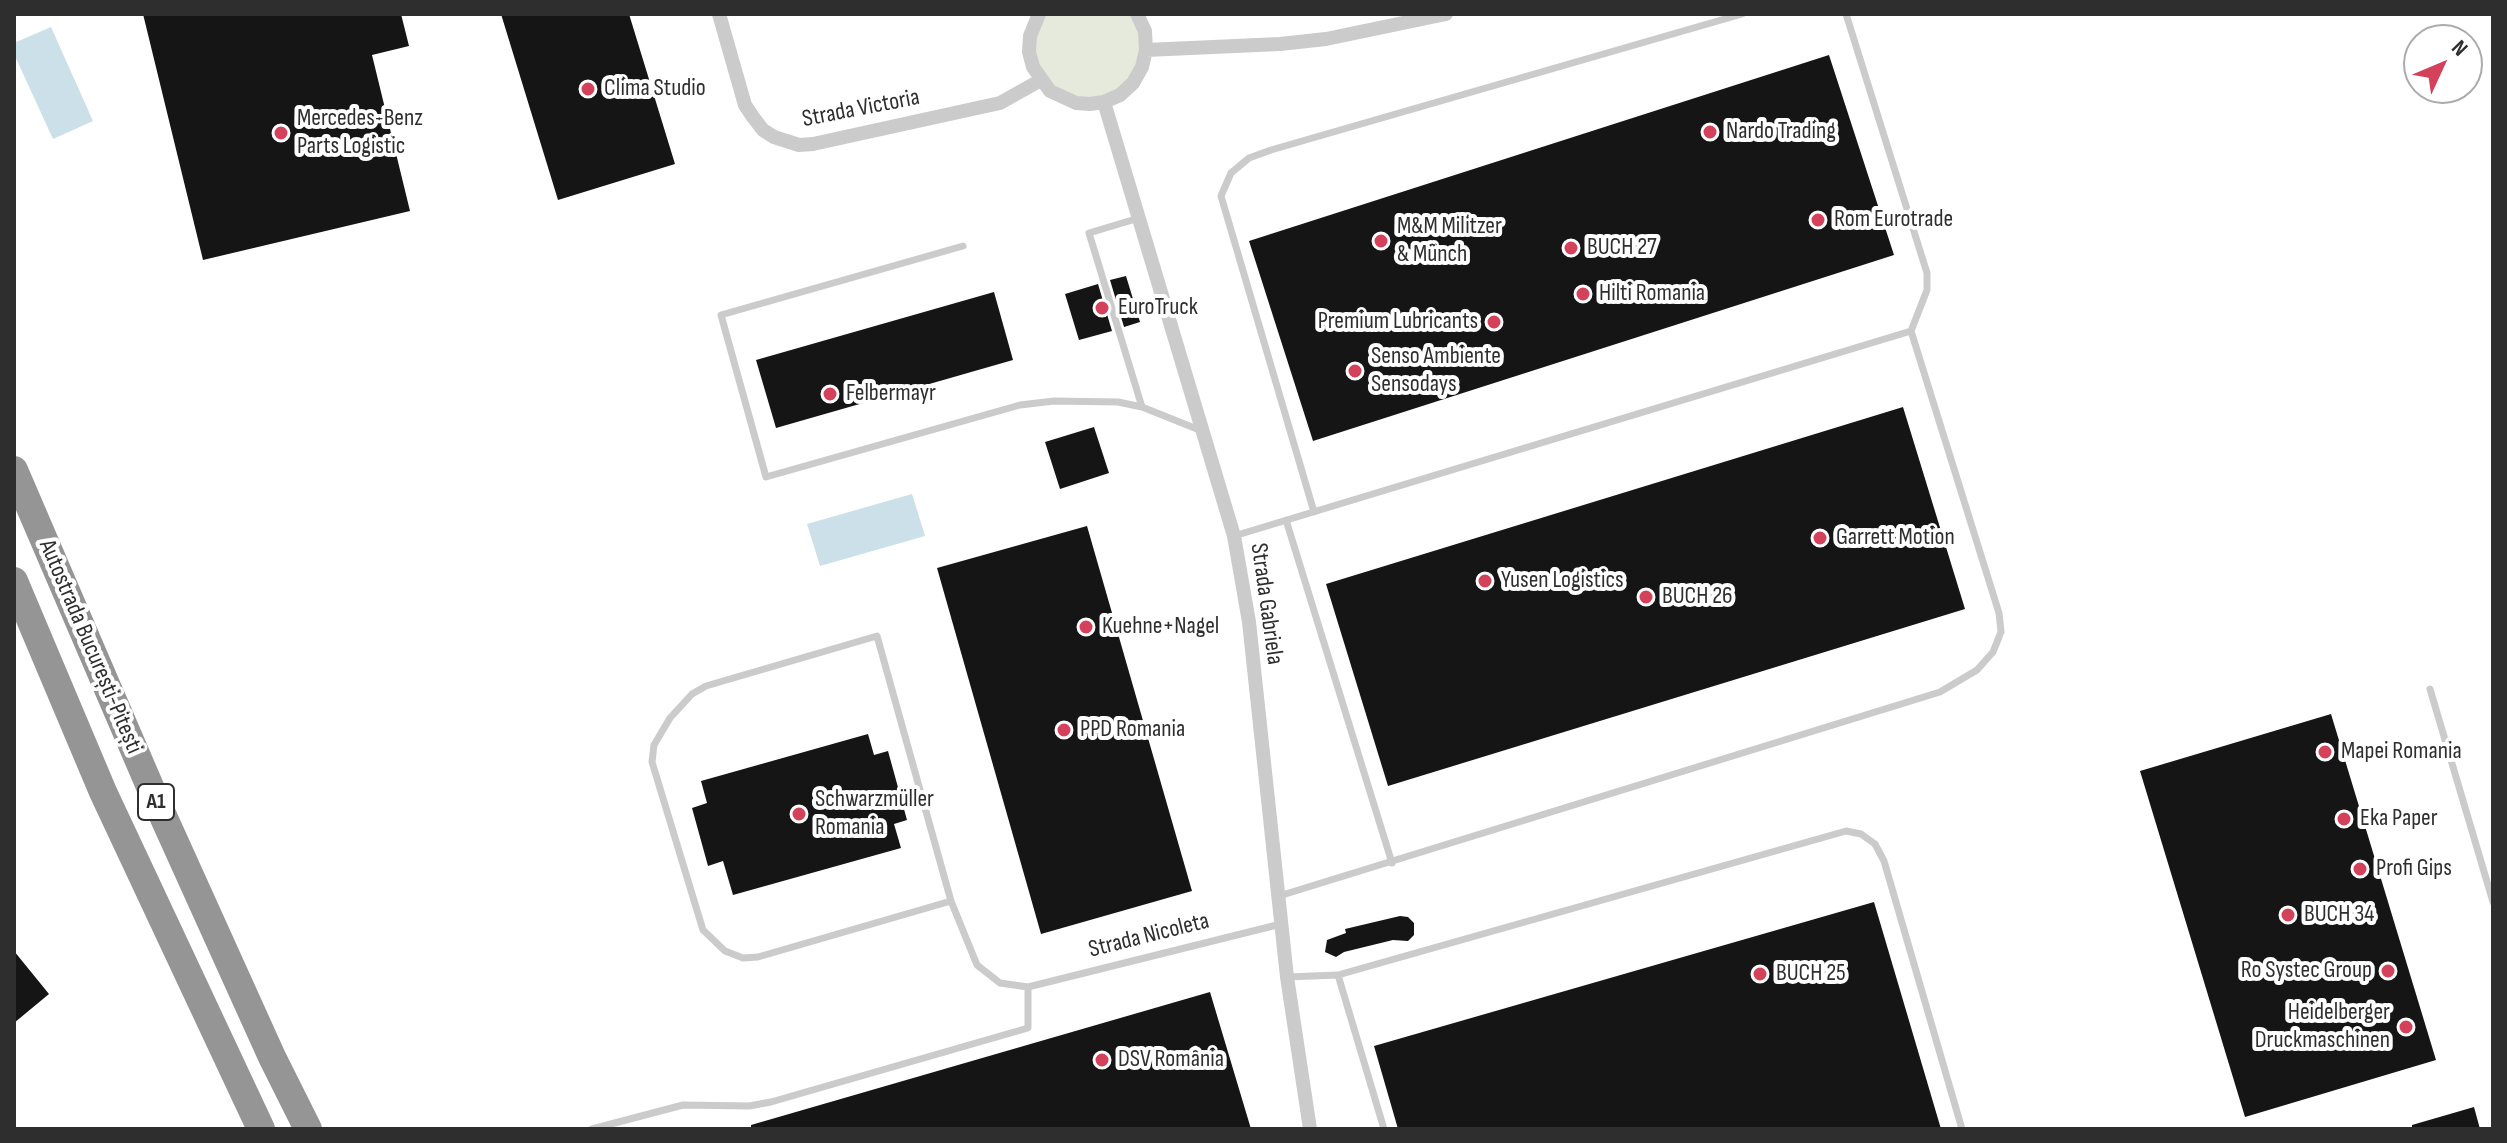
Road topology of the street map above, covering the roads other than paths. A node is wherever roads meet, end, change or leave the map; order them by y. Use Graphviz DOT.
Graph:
graph roads {
  1 [pos="719,14"];
  2 [pos="1039,14"];
  3 [pos="1137,14"];
  4 [pos="1446,14"];
  5 [pos="1742,14"];
  6 [pos="1846,14"];
  7 [pos="1146,50"];
  8 [pos="1041,80"];
  9 [pos="1104,102"];
  10 [pos="1139,218"];
  11 [pos="963,246"];
  12 [pos="1911,331"];
  13 [pos="1142,407"];
  14 [pos="1204,432"];
  15 [pos="14,470"];
  16 [pos="1314,512"];
  17 [pos="1286,520"];
  18 [pos="1234,536"];
  19 [pos="14,581"];
  20 [pos="2430,689"];
  21 [pos="103,792"];
  22 [pos="1392,863"];
  23 [pos="1279,896"];
  24 [pos="951,901"];
  25 [pos="2493,902"];
  26 [pos="1281,924"];
  27 [pos="1338,975"];
  28 [pos="1287,977"];
  29 [pos="1028,987"];
  30 [pos="248,1129"];
  31 [pos="261,1129"];
  32 [pos="308,1129"];
  33 [pos="592,1129"];
  34 [pos="1310,1129"];
  35 [pos="1384,1129"];
  36 [pos="1962,1129"];
  1 -- 8 [label="street, Strada Victoria"];
  2 -- 8 [label="street"];
  3 -- 7 [label="street"];
  4 -- 7 [label="street"];
  5 -- 16 [label="lane"];
  6 -- 12 [label="lane"];
  7 -- 9 [label="street"];
  8 -- 9 [label="street"];
  9 -- 10 [label="street, Strada Gabriela"];
  10 -- 13 [label="lane"];
  10 -- 14 [label="street, Strada Gabriela"];
  11 -- 13 [label="lane"];
  12 -- 16 [label="lane"];
  12 -- 22 [label="lane"];
  13 -- 14 [label="lane"];
  14 -- 18 [label="street, Strada Gabriela"];
  15 -- 32 [label="highway, Autostrada București-Pitești / A1"];
  16 -- 17 [label="lane"];
  17 -- 18 [label="lane"];
  17 -- 22 [label="lane"];
  18 -- 23 [label="street, Strada Gabriela"];
  19 -- 21 [label="highway, Autostrada București-Pitești / A1"];
  20 -- 25 [label="lane"];
  21 -- 30 [label="highway"];
  21 -- 31 [label="highway, Autostrada București-Pitești / A1"];
  22 -- 23 [label="lane"];
  23 -- 26 [label="street, Strada Gabriela"];
  24 -- 24 [label="lane"];
  24 -- 29 [label="lane"];
  26 -- 28 [label="street, Strada Gabriela"];
  26 -- 29 [label="lane, Strada Nicoleta"];
  27 -- 28 [label="lane"];
  27 -- 35 [label="lane"];
  27 -- 36 [label="lane"];
  28 -- 34 [label="street, Strada Gabriela"];
  29 -- 33 [label="lane"];
}
